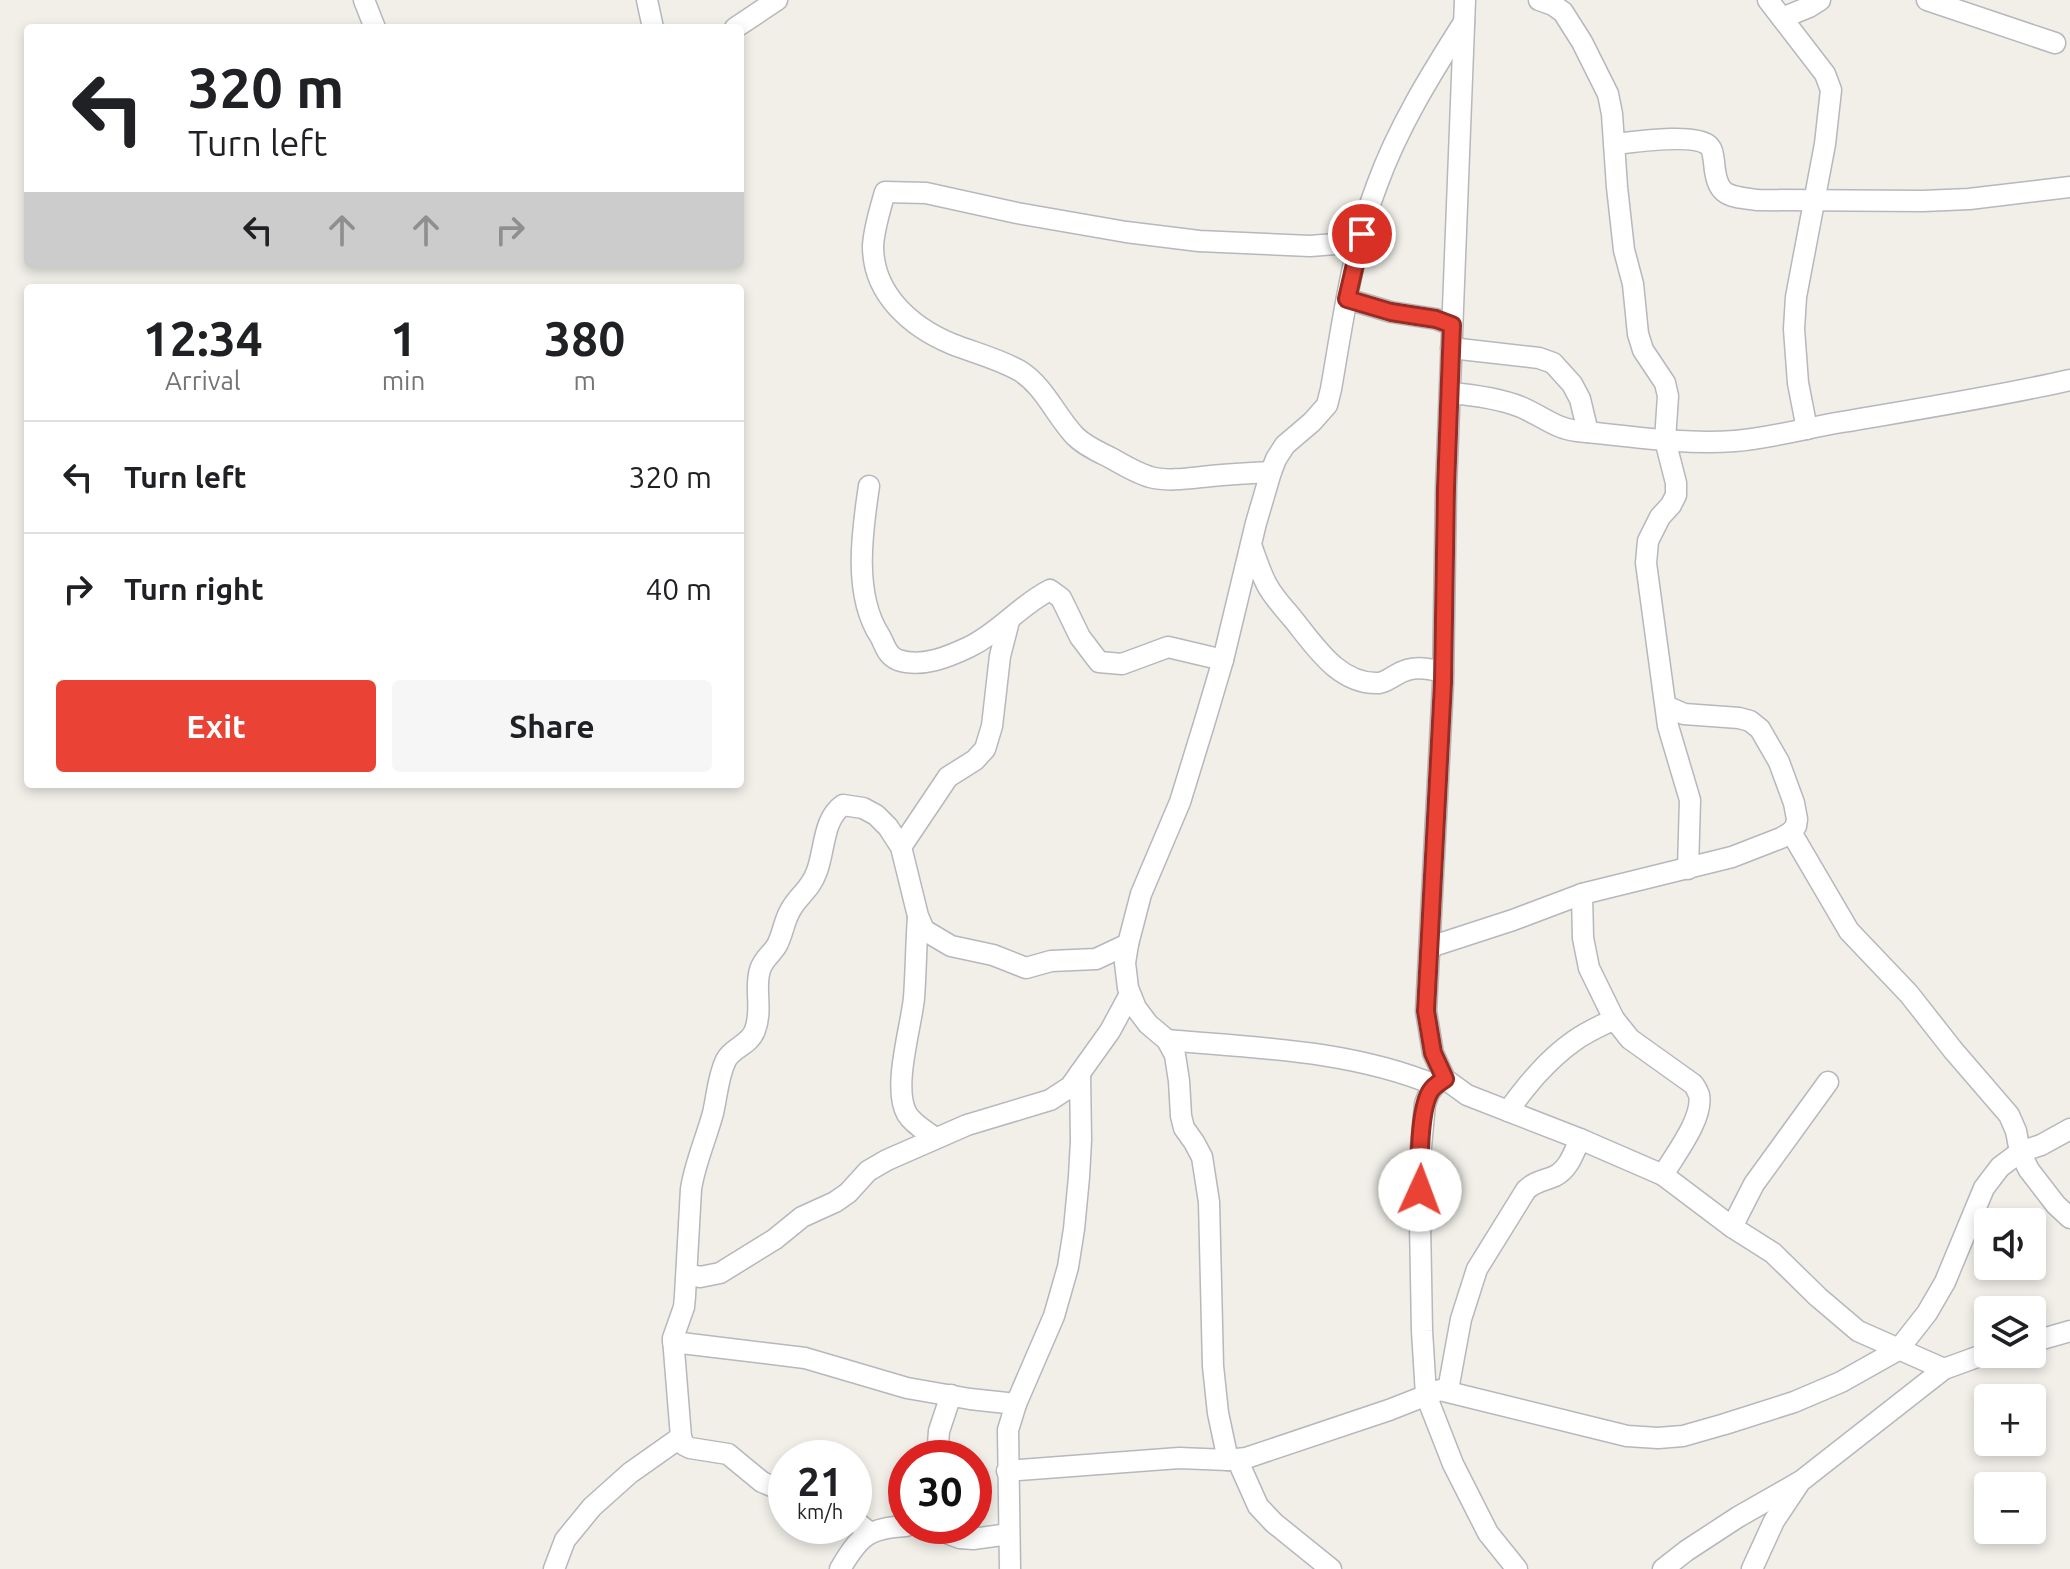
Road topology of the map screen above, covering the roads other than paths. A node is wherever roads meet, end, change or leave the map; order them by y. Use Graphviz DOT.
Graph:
graph roads {
  1 [pos="364,0"];
  2 [pos="647,0"];
  3 [pos="777,0"];
  4 [pos="1465,0"];
  5 [pos="1539,0"];
  6 [pos="1768,0"];
  7 [pos="1820,0"];
  8 [pos="1927,0"];
  9 [pos="1782,18"];
  10 [pos="1464,22"];
  11 [pos="373,24"];
  12 [pos="652,24"];
  13 [pos="741,24"];
  14 [pos="2055,43"];
  15 [pos="1615,144"];
  16 [pos="2070,187"];
  17 [pos="1814,201"];
  18 [pos="1362,234"];
  19 [pos="1347,299"];
  20 [pos="1452,325"];
  21 [pos="1451,348"];
  22 [pos="2070,380"];
  23 [pos="1450,393"];
  24 [pos="1807,429"];
  25 [pos="1588,432"];
  26 [pos="1665,440"];
  27 [pos="1271,472"];
  28 [pos="869,486"];
  29 [pos="1251,545"];
  30 [pos="1009,621"];
  31 [pos="1223,660"];
  32 [pos="1443,672"];
  33 [pos="1666,706"];
  34 [pos="1791,832"];
  35 [pos="901,847"];
  36 [pos="1688,869"];
  37 [pos="1582,894"];
  38 [pos="918,916"];
  39 [pos="1128,944"];
  40 [pos="1430,947"];
  41 [pos="1130,994"];
  42 [pos="1614,1019"];
  43 [pos="1167,1040"];
  44 [pos="1080,1073"];
  45 [pos="1440,1082"];
  46 [pos="1828,1082"];
  47 [pos="1508,1111"];
  48 [pos="2070,1129"];
  49 [pos="935,1138"];
  50 [pos="1580,1139"];
  51 [pos="2020,1152"];
  52 [pos="1663,1175"];
  53 [pos="2070,1218"];
  54 [pos="1732,1227"];
  55 [pos="688,1274"];
  56 [pos="2070,1331"];
  57 [pos="2046,1338"];
  58 [pos="673,1342"];
  59 [pos="1898,1350"];
  60 [pos="1974,1358"];
  61 [pos="1944,1369"];
  62 [pos="1448,1390"];
  63 [pos="951,1395"];
  64 [pos="1426,1395"];
  65 [pos="1016,1404"];
  66 [pos="681,1437"];
  67 [pos="938,1440"];
  68 [pos="1232,1459"];
  69 [pos="1007,1471"];
  70 [pos="1801,1481"];
  71 [pos="768,1484"];
  72 [pos="1009,1534"];
  73 [pos="992,1536"];
  74 [pos="857,1544"];
  75 [pos="554,1569"];
  76 [pos="840,1569"];
  77 [pos="1010,1569"];
  78 [pos="1331,1569"];
  79 [pos="1517,1569"];
  80 [pos="1663,1569"];
  81 [pos="1752,1569"];
  1 -- 11 [label="street"];
  2 -- 12 [label="street"];
  3 -- 13 [label="street"];
  4 -- 10 [label="street"];
  5 -- 15 [label="street"];
  6 -- 9 [label="street"];
  7 -- 9 [label="street"];
  8 -- 14 [label="street"];
  9 -- 17 [label="street"];
  10 -- 18 [label="street"];
  10 -- 20 [label="street"];
  15 -- 17 [label="street"];
  15 -- 26 [label="street"];
  16 -- 17 [label="street"];
  17 -- 24 [label="street"];
  18 -- 19 [label="street"];
  18 -- 27 [label="street"];
  19 -- 20 [label="street"];
  19 -- 27 [label="street"];
  20 -- 21 [label="street"];
  21 -- 23 [label="street"];
  21 -- 25 [label="street"];
  22 -- 24 [label="street"];
  23 -- 25 [label="street"];
  23 -- 32 [label="street"];
  24 -- 26 [label="street"];
  25 -- 26 [label="street"];
  26 -- 33 [label="street"];
  27 -- 29 [label="street"];
  28 -- 30 [label="street"];
  29 -- 31 [label="street"];
  29 -- 32 [label="street"];
  30 -- 31 [label="street"];
  30 -- 35 [label="street"];
  31 -- 39 [label="street"];
  32 -- 40 [label="street"];
  33 -- 34 [label="street"];
  33 -- 36 [label="street"];
  34 -- 36 [label="street"];
  34 -- 51 [label="street"];
  35 -- 38 [label="street"];
  35 -- 55 [label="street"];
  36 -- 37 [label="street"];
  37 -- 40 [label="street"];
  37 -- 42 [label="street"];
  38 -- 39 [label="street"];
  38 -- 49 [label="street"];
  39 -- 41 [label="street"];
  40 -- 45 [label="street"];
  41 -- 43 [label="street"];
  41 -- 44 [label="street"];
  42 -- 47 [label="street"];
  42 -- 52 [label="street"];
  43 -- 45 [label="street"];
  43 -- 68 [label="street"];
  44 -- 49 [label="street"];
  44 -- 65 [label="street"];
  45 -- 47 [label="street"];
  45 -- 64 [label="street"];
  46 -- 54 [label="street"];
  47 -- 50 [label="street"];
  48 -- 51 [label="street"];
  49 -- 55 [label="street"];
  50 -- 52 [label="street"];
  50 -- 62 [label="street"];
  51 -- 53 [label="street"];
  51 -- 59 [label="street"];
  52 -- 54 [label="street"];
  54 -- 59 [label="street"];
  55 -- 58 [label="street"];
  56 -- 57 [label="street"];
  58 -- 63 [label="street"];
  58 -- 66 [label="street"];
  59 -- 61 [label="street"];
  59 -- 62 [label="street"];
  60 -- 61 [label="street"];
  61 -- 70 [label="street"];
  62 -- 64 [label="street"];
  63 -- 65 [label="street"];
  63 -- 67 [label="street"];
  64 -- 68 [label="street"];
  64 -- 79 [label="street"];
  65 -- 69 [label="street"];
  66 -- 71 [label="street"];
  66 -- 75 [label="street"];
  68 -- 69 [label="street"];
  68 -- 78 [label="street"];
  69 -- 72 [label="street"];
  70 -- 80 [label="street"];
  70 -- 81 [label="street"];
  72 -- 73 [label="street"];
  72 -- 77 [label="street"];
  74 -- 76 [label="street"];
}
